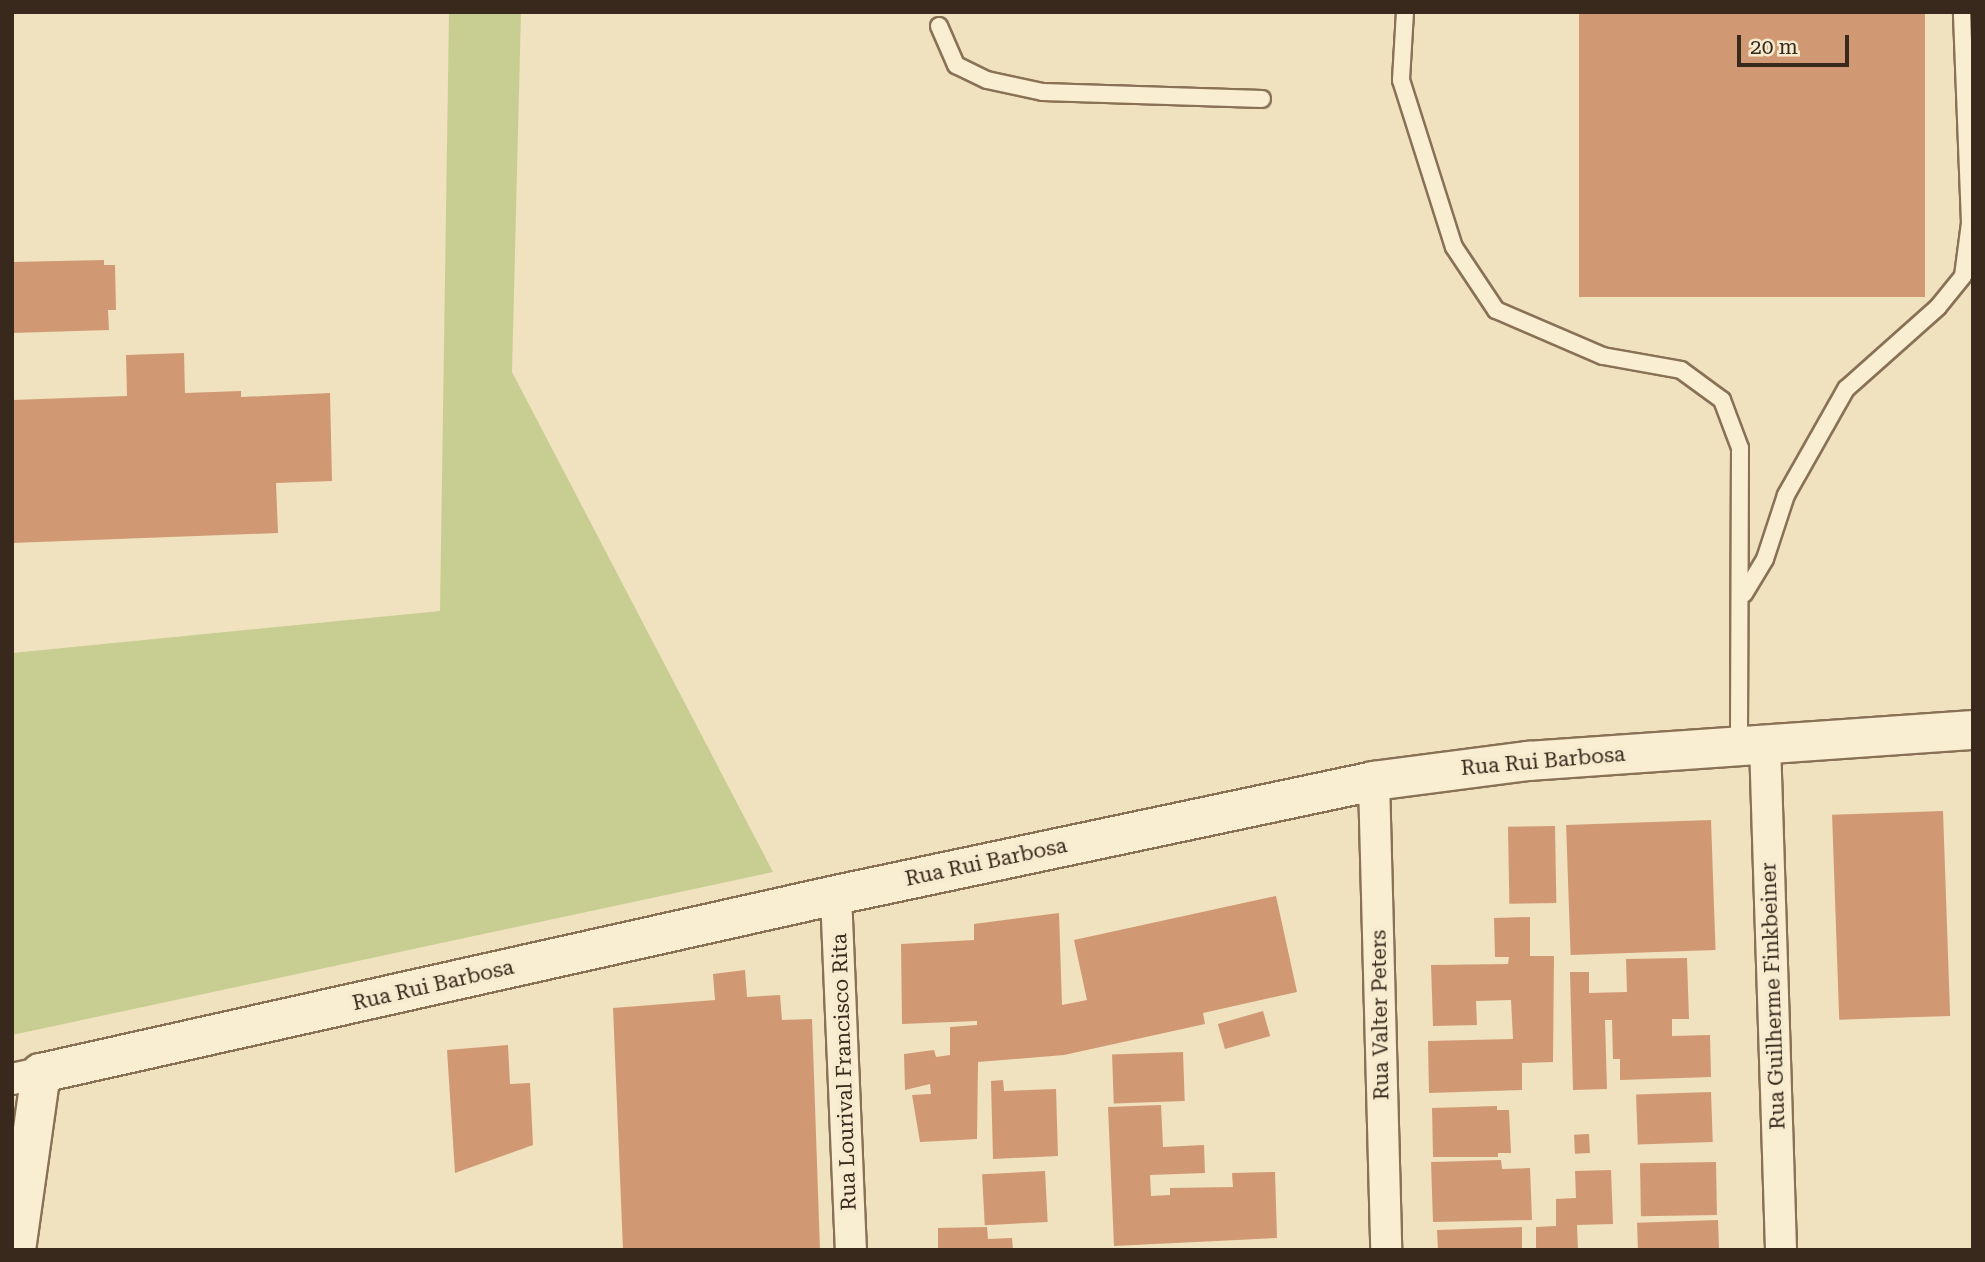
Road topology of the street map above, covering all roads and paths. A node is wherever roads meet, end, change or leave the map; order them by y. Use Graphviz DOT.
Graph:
graph roads {
  1 [pos="1405,12"];
  2 [pos="1962,12"];
  3 [pos="939,26"];
  4 [pos="1262,99"];
  5 [pos="1743,596"];
  6 [pos="1973,730"];
  7 [pos="1752,744"];
  8 [pos="1374,781"];
  9 [pos="836,895"];
  10 [pos="27,1076"];
  11 [pos="16,1250"];
  12 [pos="851,1250"];
  13 [pos="1386,1250"];
  14 [pos="1781,1250"];
  1 -- 5 [label="lane"];
  2 -- 5 [label="lane"];
  3 -- 4 [label="lane"];
  5 -- 7 [label="lane"];
  6 -- 7 [label="street, Rua Rui Barbosa"];
  7 -- 8 [label="street, Rua Rui Barbosa"];
  7 -- 14 [label="street, Rua Guilherme Finkbeiner"];
  8 -- 9 [label="street, Rua Rui Barbosa"];
  8 -- 13 [label="street, Rua Valter Peters"];
  9 -- 10 [label="street, Rua Rui Barbosa"];
  9 -- 12 [label="street, Rua Lourival Francisco Rita"];
  10 -- 11 [label="street"];
}
